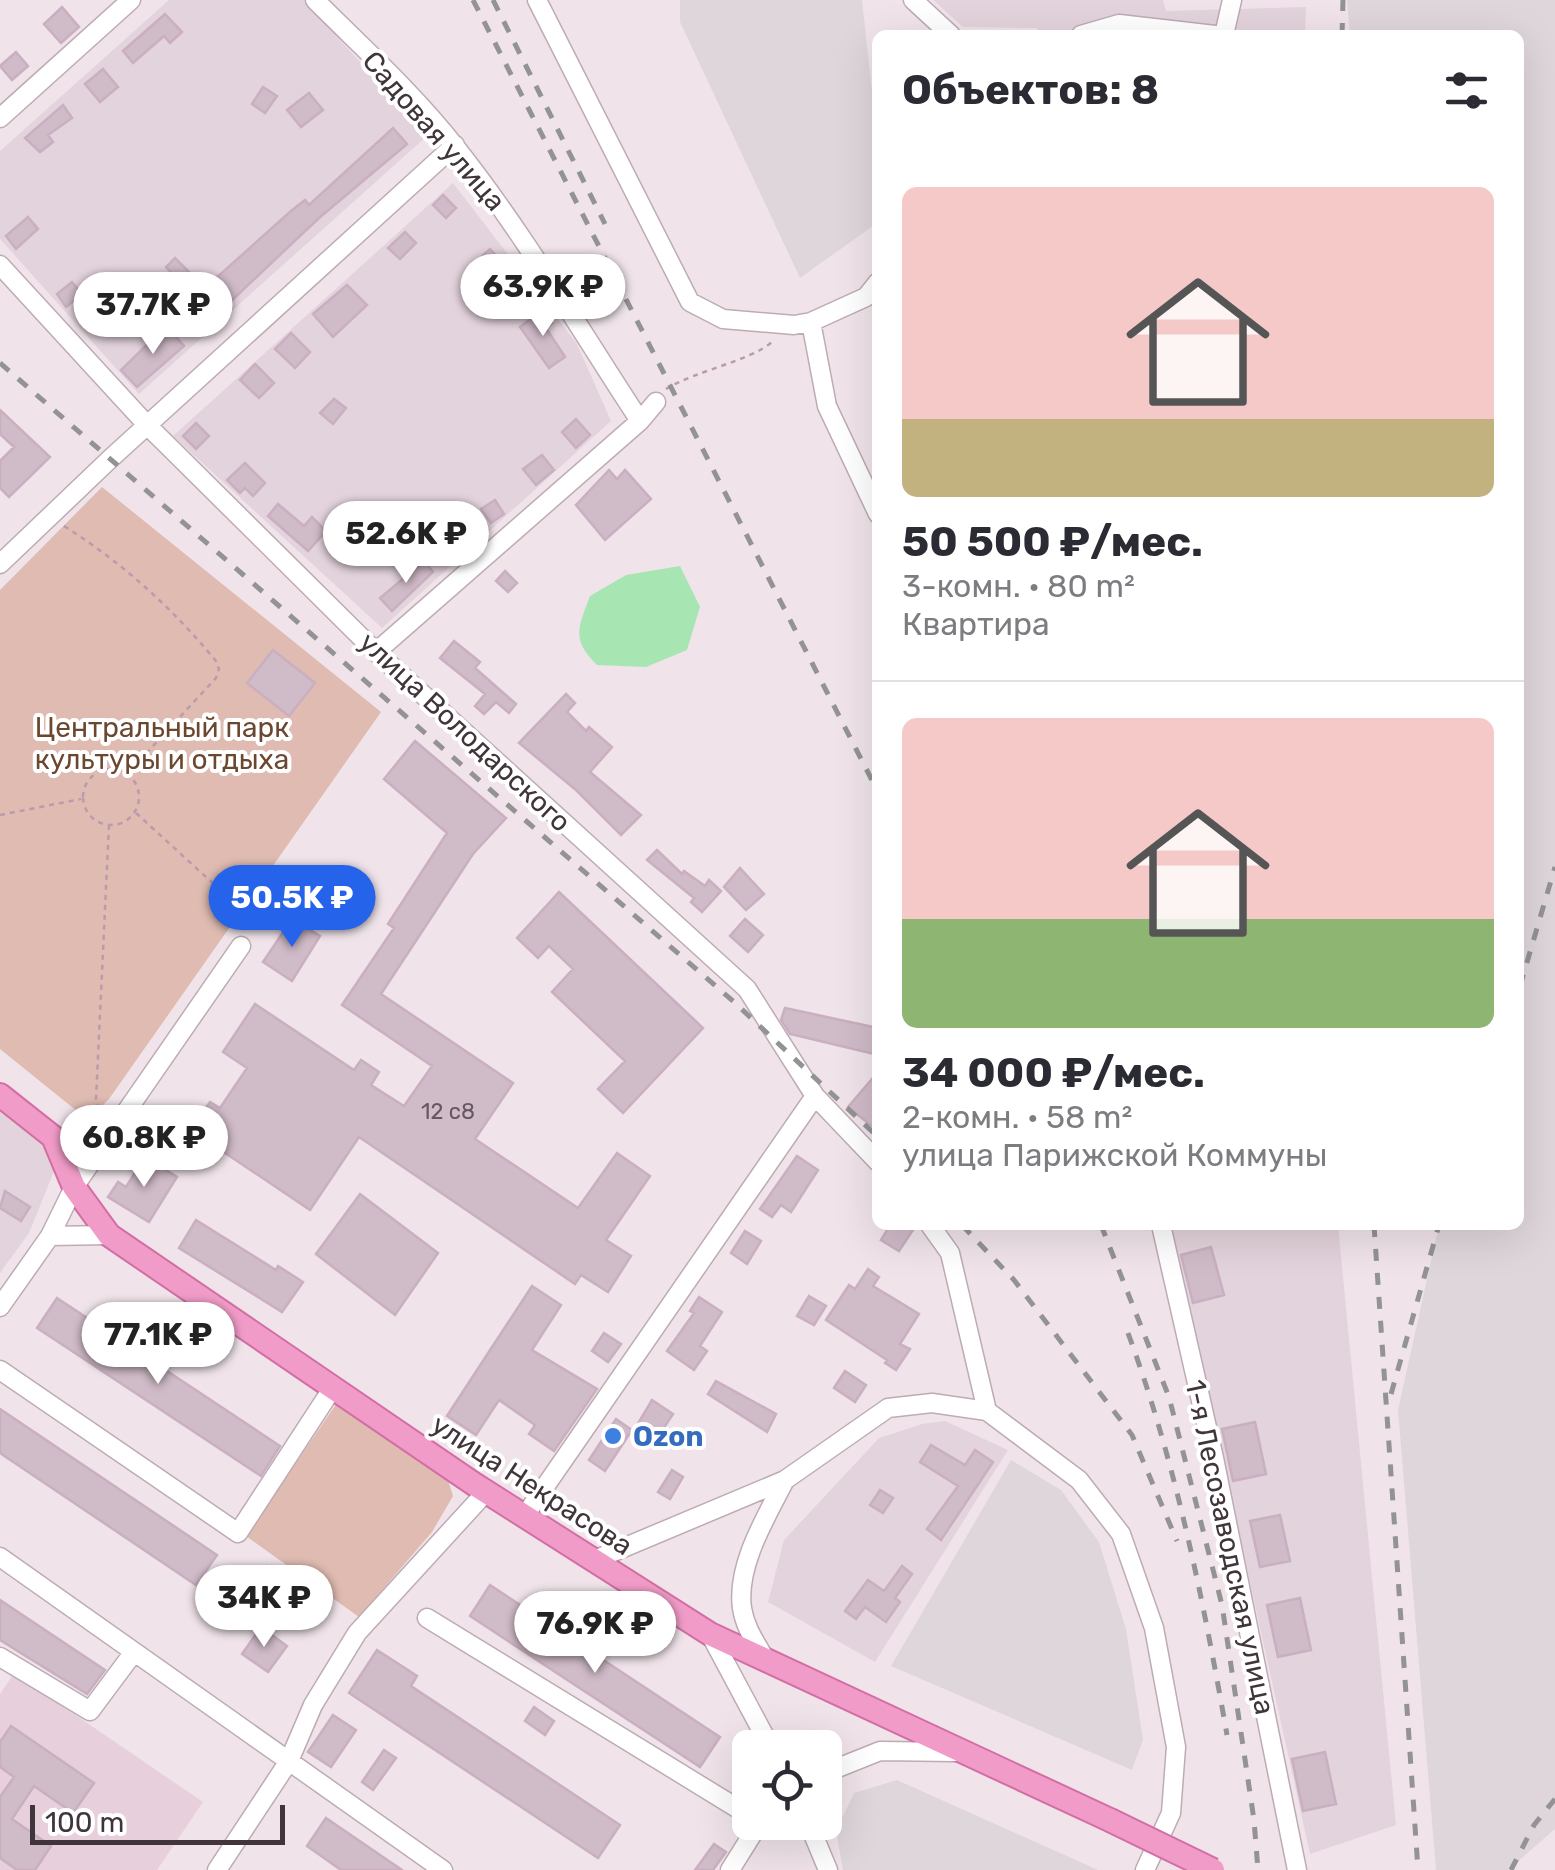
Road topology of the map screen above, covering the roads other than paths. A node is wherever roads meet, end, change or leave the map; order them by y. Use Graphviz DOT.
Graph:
graph roads {
  1 [pos="131,0"];
  2 [pos="315,0"];
  3 [pos="537,0"];
  4 [pos="913,0"];
  5 [pos="1232,0"];
  6 [pos="946,30"];
  7 [pos="1099,30"];
  8 [pos="1172,30"];
  9 [pos="1225,30"];
  10 [pos="2,114"];
  11 [pos="453,145"];
  12 [pos="0,265"];
  13 [pos="872,289"];
  14 [pos="802,324"];
  15 [pos="656,402"];
  16 [pos="640,421"];
  17 [pos="148,426"];
  18 [pos="872,501"];
  19 [pos="0,564"];
  20 [pos="376,652"];
  21 [pos="240,946"];
  22 [pos="0,1094"];
  23 [pos="815,1096"];
  24 [pos="872,1156"];
  25 [pos="74,1187"];
  26 [pos="934,1230"];
  27 [pos="1162,1230"];
  28 [pos="109,1234"];
  29 [pos="50,1236"];
  30 [pos="0,1307"];
  31 [pos="0,1370"];
  32 [pos="332,1389"];
  33 [pos="988,1411"];
  34 [pos="785,1480"];
  35 [pos="486,1492"];
  36 [pos="524,1517"];
  37 [pos="0,1557"];
  38 [pos="592,1561"];
  39 [pos="427,1618"];
  40 [pos="710,1634"];
  41 [pos="134,1652"];
  42 [pos="0,1657"];
  43 [pos="765,1660"];
  44 [pos="761,1730"];
  45 [pos="962,1752"];
  46 [pos="289,1761"];
  47 [pos="842,1766"];
  48 [pos="732,1805"];
  49 [pos="749,1840"];
  50 [pos="816,1840"];
  51 [pos="217,1870"];
  52 [pos="443,1870"];
  53 [pos="730,1870"];
  54 [pos="828,1870"];
  55 [pos="1145,1870"];
  56 [pos="1213,1870"];
  57 [pos="1296,1870"];
  1 -- 10 [label="street"];
  2 -- 11 [label="street, Садовая улица"];
  3 -- 14 [label="street"];
  4 -- 6 [label="street"];
  5 -- 9 [label="street"];
  7 -- 8 [label="street"];
  11 -- 16 [label="street, Садовая улица"];
  11 -- 17 [label="street"];
  12 -- 17 [label="street, улица Володарского"];
  13 -- 14 [label="street"];
  14 -- 18 [label="street"];
  15 -- 16 [label="street"];
  16 -- 20 [label="street"];
  17 -- 19 [label="street"];
  17 -- 20 [label="street, улица Володарского"];
  20 -- 23 [label="street, улица Володарского"];
  21 -- 25 [label="street"];
  22 -- 25 [label="main road, улица Некрасова"];
  23 -- 24 [label="street, улица Володарского"];
  23 -- 36 [label="street"];
  25 -- 28 [label="main road, улица Некрасова"];
  25 -- 29 [label="street"];
  26 -- 33 [label="street"];
  27 -- 57 [label="street, 1-я Лесозаводская улица"];
  28 -- 29 [label="street"];
  28 -- 32 [label="main road, улица Некрасова"];
  29 -- 30 [label="street"];
  31 -- 32 [label="street"];
  32 -- 35 [label="main road, улица Некрасова"];
  33 -- 34 [label="street"];
  33 -- 55 [label="street"];
  34 -- 38 [label="street"];
  34 -- 43 [label="street"];
  35 -- 36 [label="main road, улица Некрасова"];
  35 -- 46 [label="street"];
  36 -- 38 [label="main road, улица Некрасова"];
  37 -- 41 [label="street"];
  38 -- 40 [label="main road, улица Некрасова"];
  39 -- 48 [label="street"];
  40 -- 43 [label="main road, улица Некрасова"];
  40 -- 44 [label="street"];
  41 -- 42 [label="street"];
  41 -- 46 [label="street"];
  43 -- 45 [label="main road, улица Некрасова"];
  45 -- 47 [label="street"];
  45 -- 56 [label="main road, улица Некрасова, bridge"];
  46 -- 51 [label="street"];
  46 -- 52 [label="street"];
  49 -- 53 [label="street"];
  50 -- 54 [label="street"];
}
